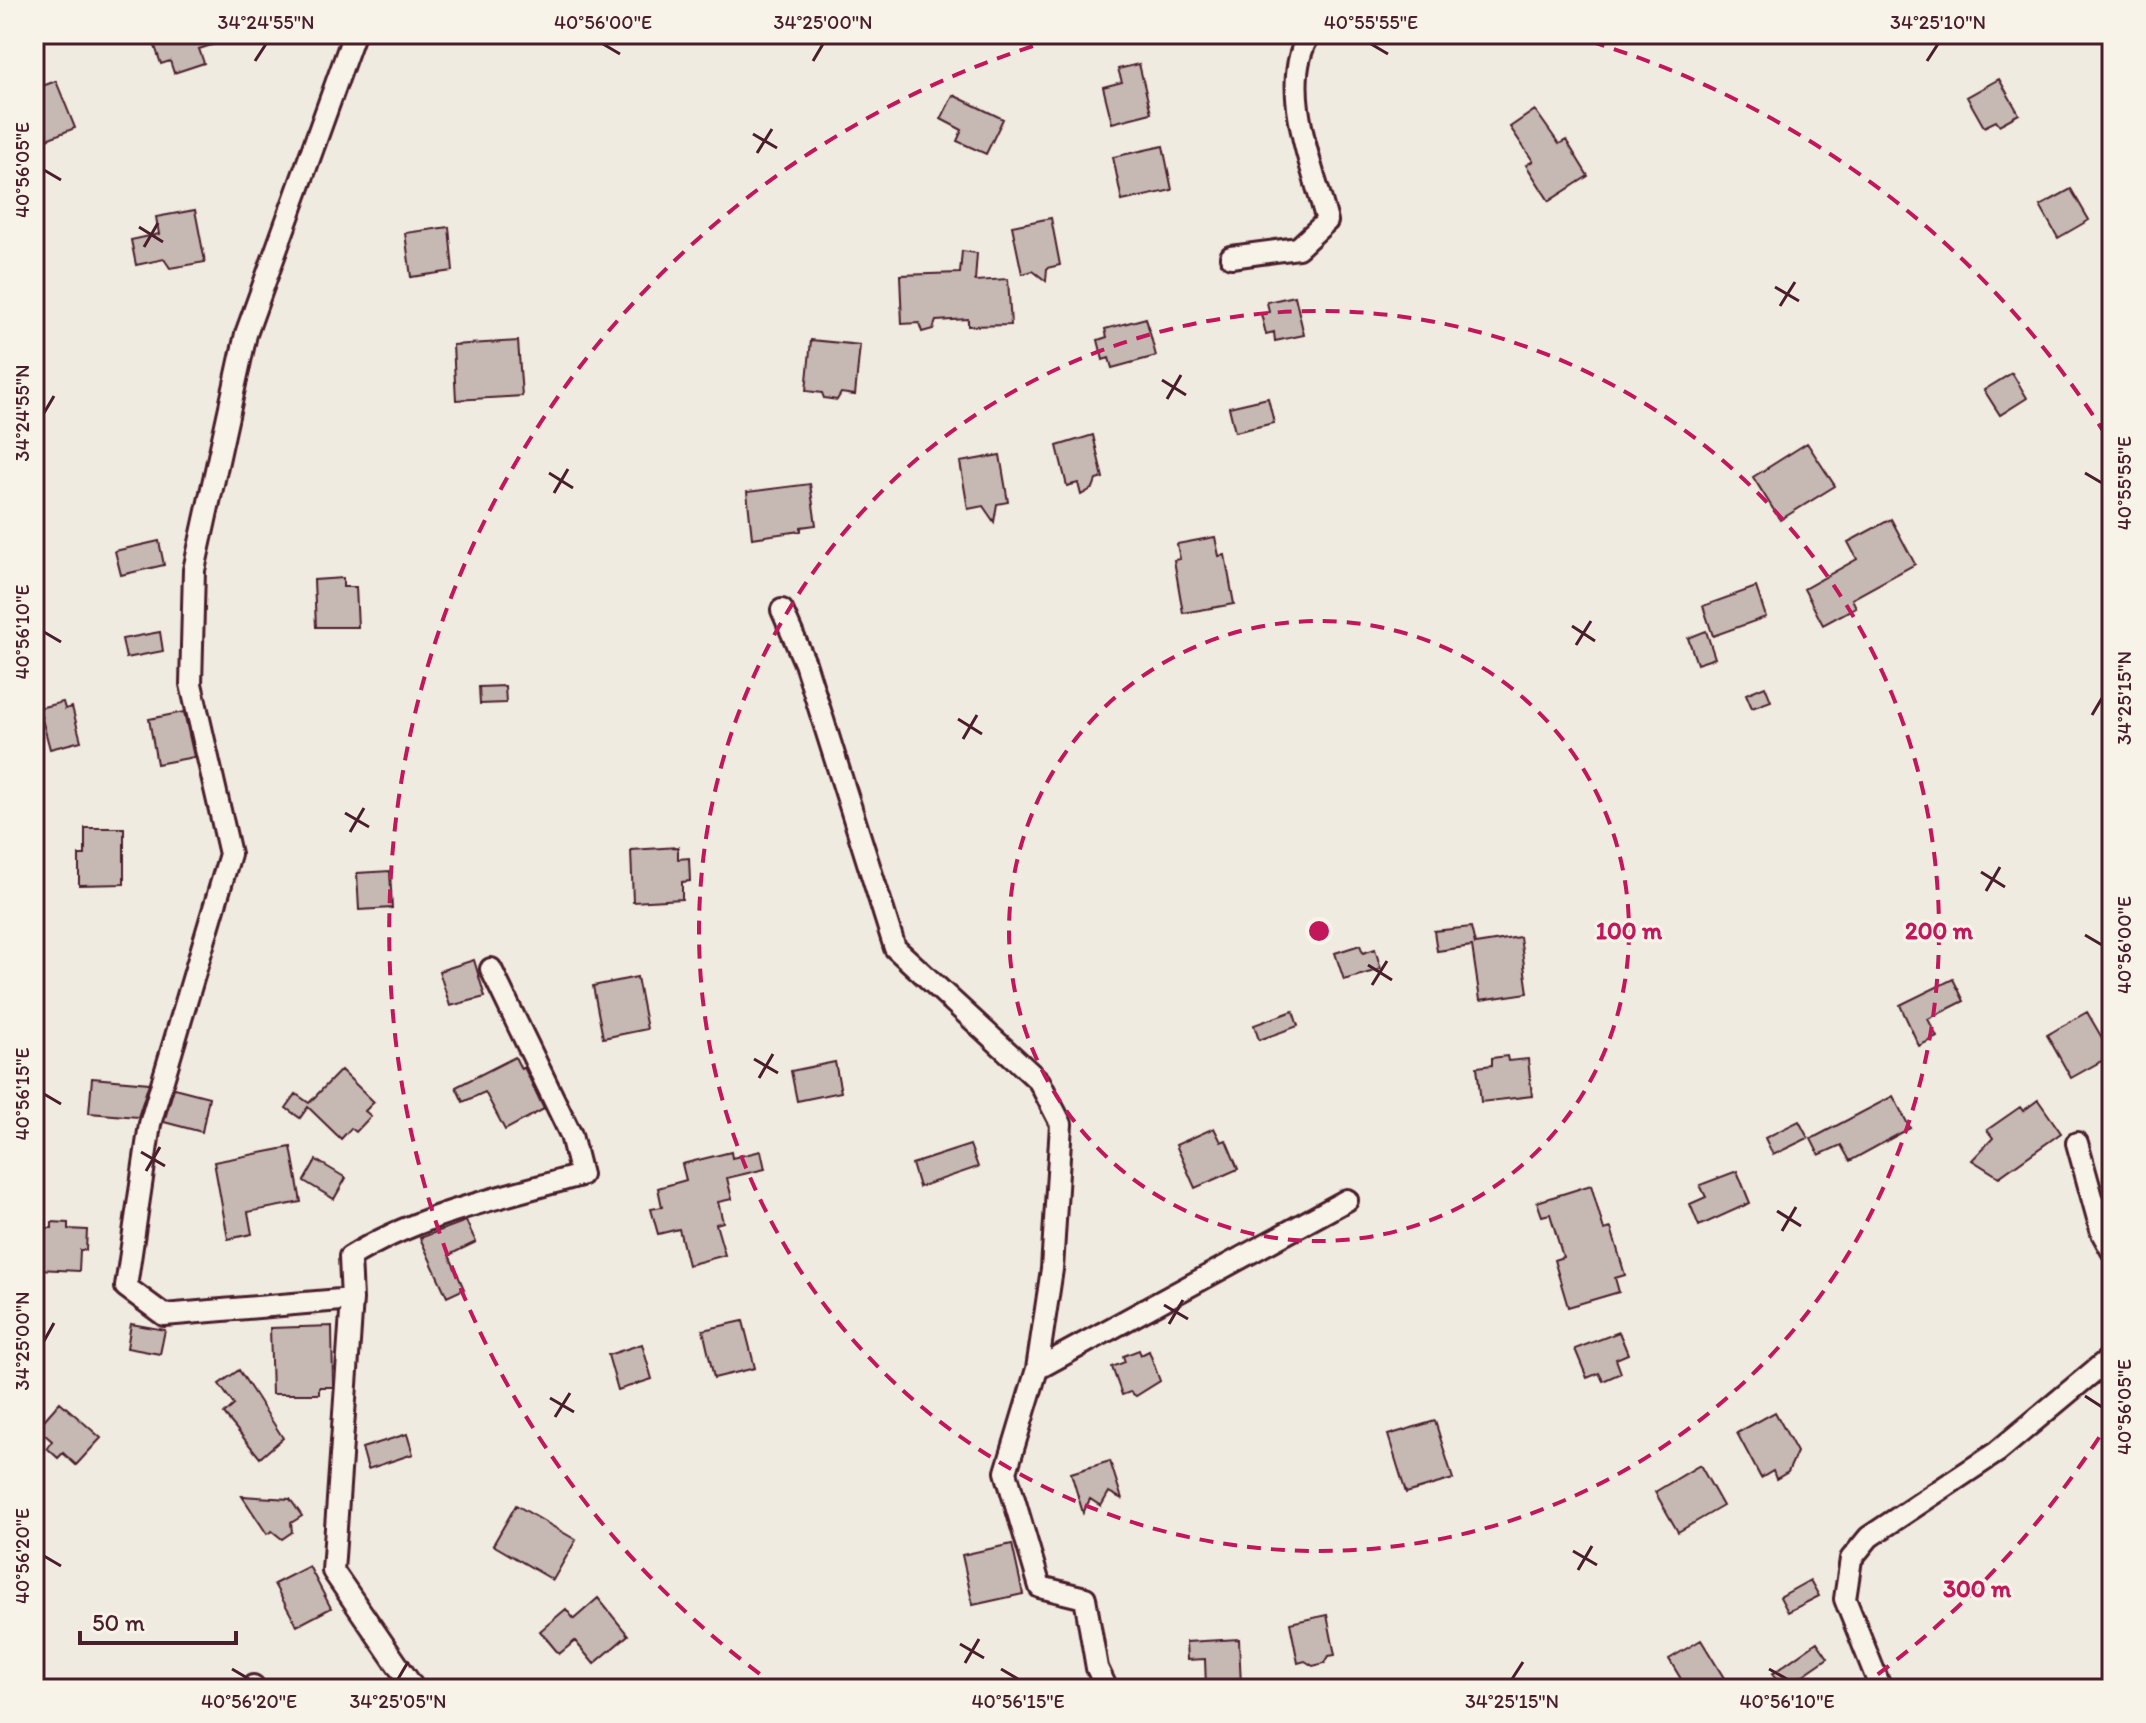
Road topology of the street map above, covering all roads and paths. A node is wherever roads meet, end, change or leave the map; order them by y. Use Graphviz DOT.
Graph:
graph roads {
  1 [pos="1310,34"];
  2 [pos="346,37"];
  3 [pos="1231,257"];
  4 [pos="782,610"];
  5 [pos="491,969"];
  6 [pos="2077,1143"];
  7 [pos="1347,1200"];
  8 [pos="2112,1251"];
  9 [pos="352,1299"];
  10 [pos="2112,1356"];
  11 [pos="1037,1369"];
  12 [pos="414,1689"];
  13 [pos="1107,1689"];
  14 [pos="1881,1689"];
  1 -- 3 [label="street"];
  2 -- 9 [label="street"];
  4 -- 11 [label="street"];
  5 -- 9 [label="street"];
  6 -- 8 [label="street"];
  7 -- 11 [label="street"];
  9 -- 12 [label="street"];
  10 -- 14 [label="street"];
  11 -- 13 [label="street"];
}
